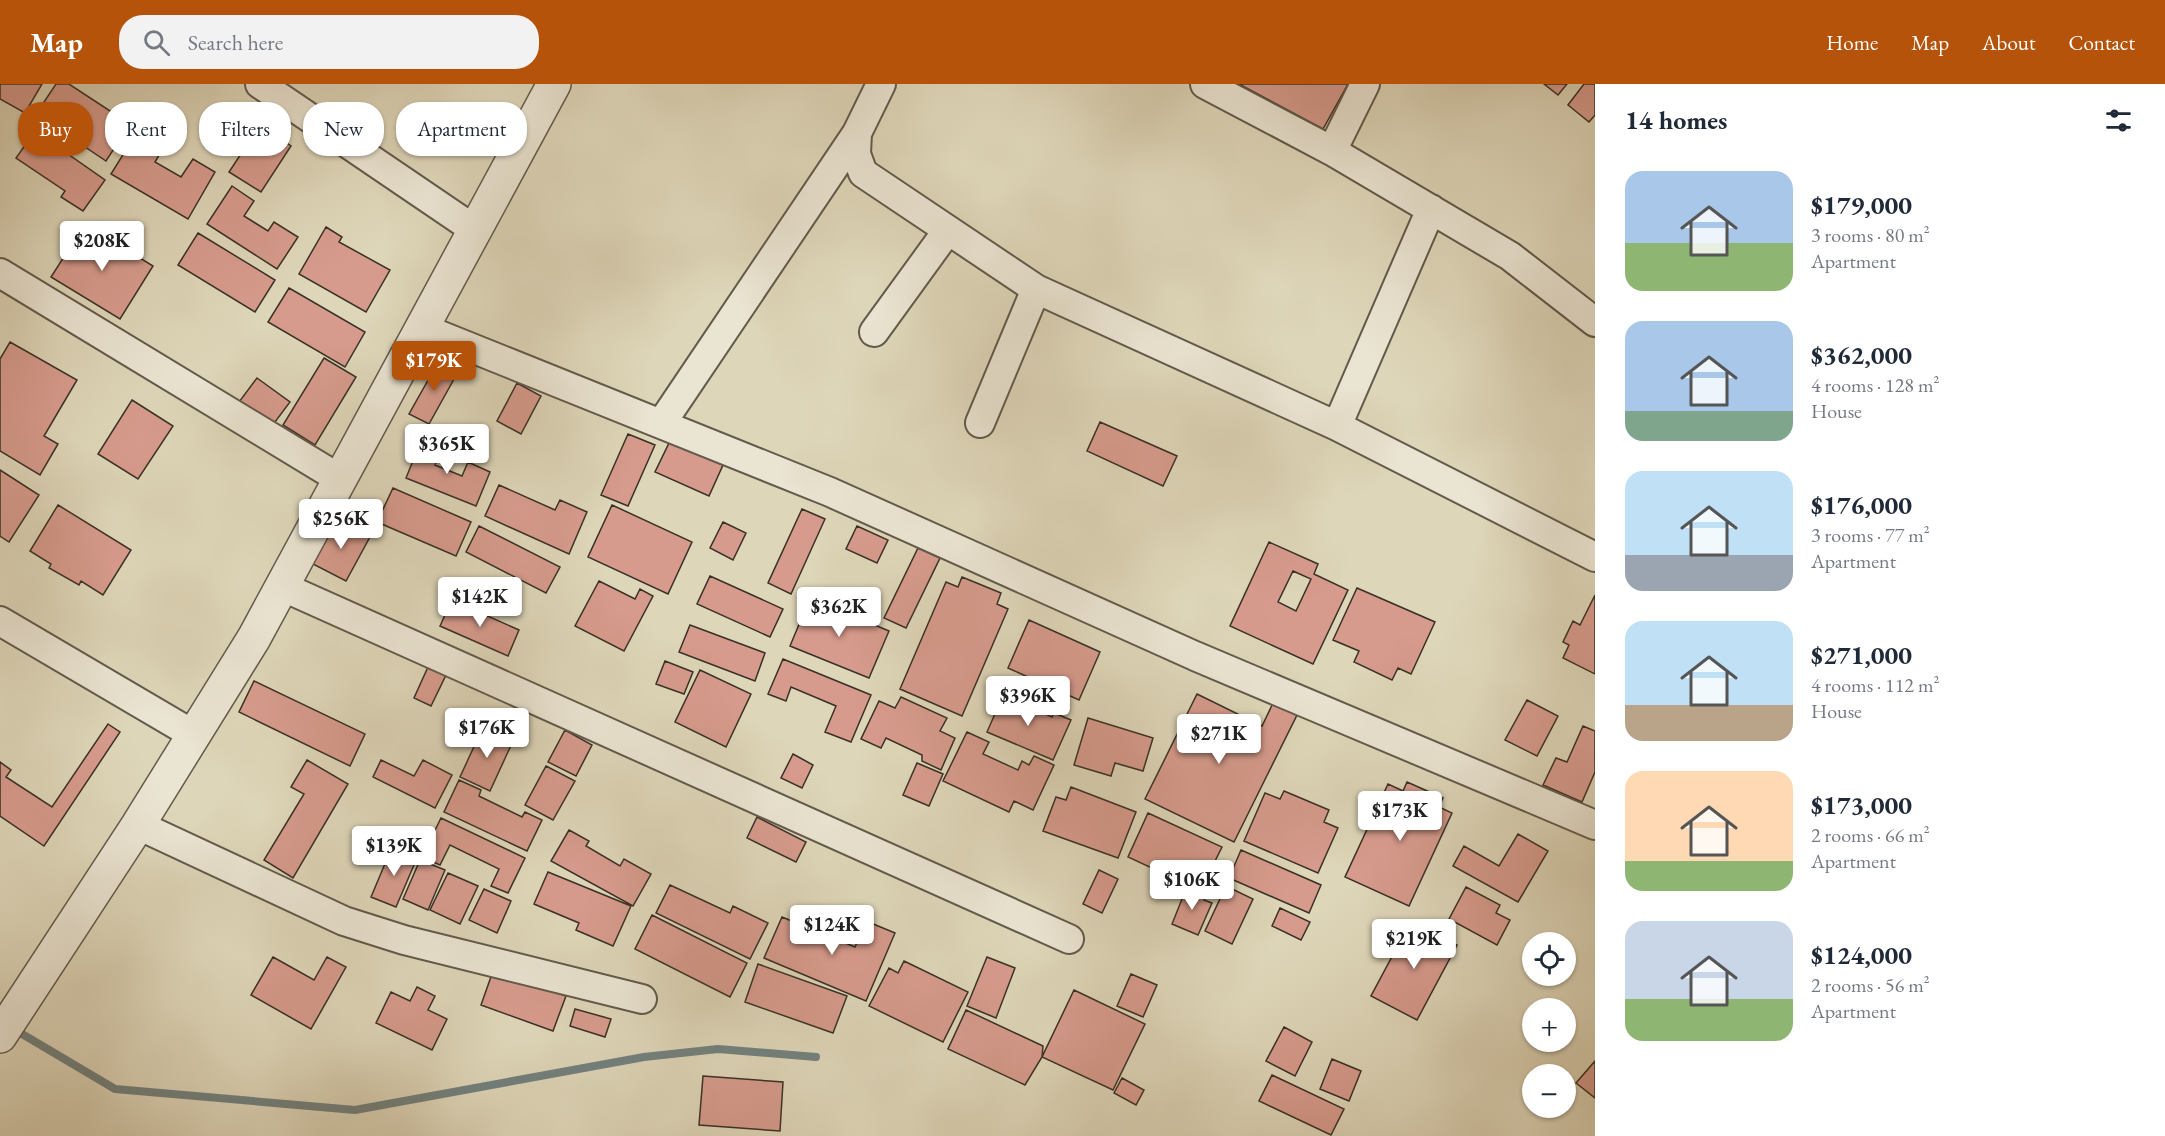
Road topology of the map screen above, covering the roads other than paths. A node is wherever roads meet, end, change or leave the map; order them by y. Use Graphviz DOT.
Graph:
graph roads {
  1 [pos="260,84"];
  2 [pos="554,84"];
  3 [pos="881,84"];
  4 [pos="1205,84"];
  5 [pos="1365,84"];
  6 [pos="857,133"];
  7 [pos="1332,151"];
  8 [pos="1431,209"];
  9 [pos="475,230"];
  10 [pos="948,230"];
  11 [pos="0,273"];
  12 [pos="1036,289"];
  13 [pos="1594,319"];
  14 [pos="422,328"];
  15 [pos="874,332"];
  16 [pos="980,423"];
  17 [pos="661,424"];
  18 [pos="1337,426"];
  19 [pos="340,479"];
  20 [pos="1595,557"];
  21 [pos="281,586"];
  22 [pos="0,621"];
  23 [pos="194,735"];
  24 [pos="138,825"];
  25 [pos="1595,825"];
  26 [pos="1069,939"];
  27 [pos="642,999"];
  28 [pos="0,1036"];
  1 -- 9 [label="street"];
  2 -- 9 [label="street"];
  3 -- 6 [label="street"];
  4 -- 7 [label="street"];
  5 -- 7 [label="street"];
  6 -- 10 [label="street"];
  6 -- 17 [label="street"];
  7 -- 8 [label="street"];
  8 -- 13 [label="street"];
  8 -- 18 [label="street"];
  9 -- 14 [label="street"];
  10 -- 12 [label="street"];
  10 -- 15 [label="street"];
  11 -- 19 [label="street"];
  12 -- 16 [label="street"];
  12 -- 18 [label="street"];
  14 -- 17 [label="street"];
  14 -- 19 [label="street"];
  17 -- 25 [label="street"];
  18 -- 20 [label="street"];
  19 -- 21 [label="street"];
  21 -- 23 [label="street"];
  21 -- 26 [label="street"];
  22 -- 23 [label="street"];
  23 -- 24 [label="street"];
  24 -- 27 [label="street"];
  24 -- 28 [label="street"];
}
